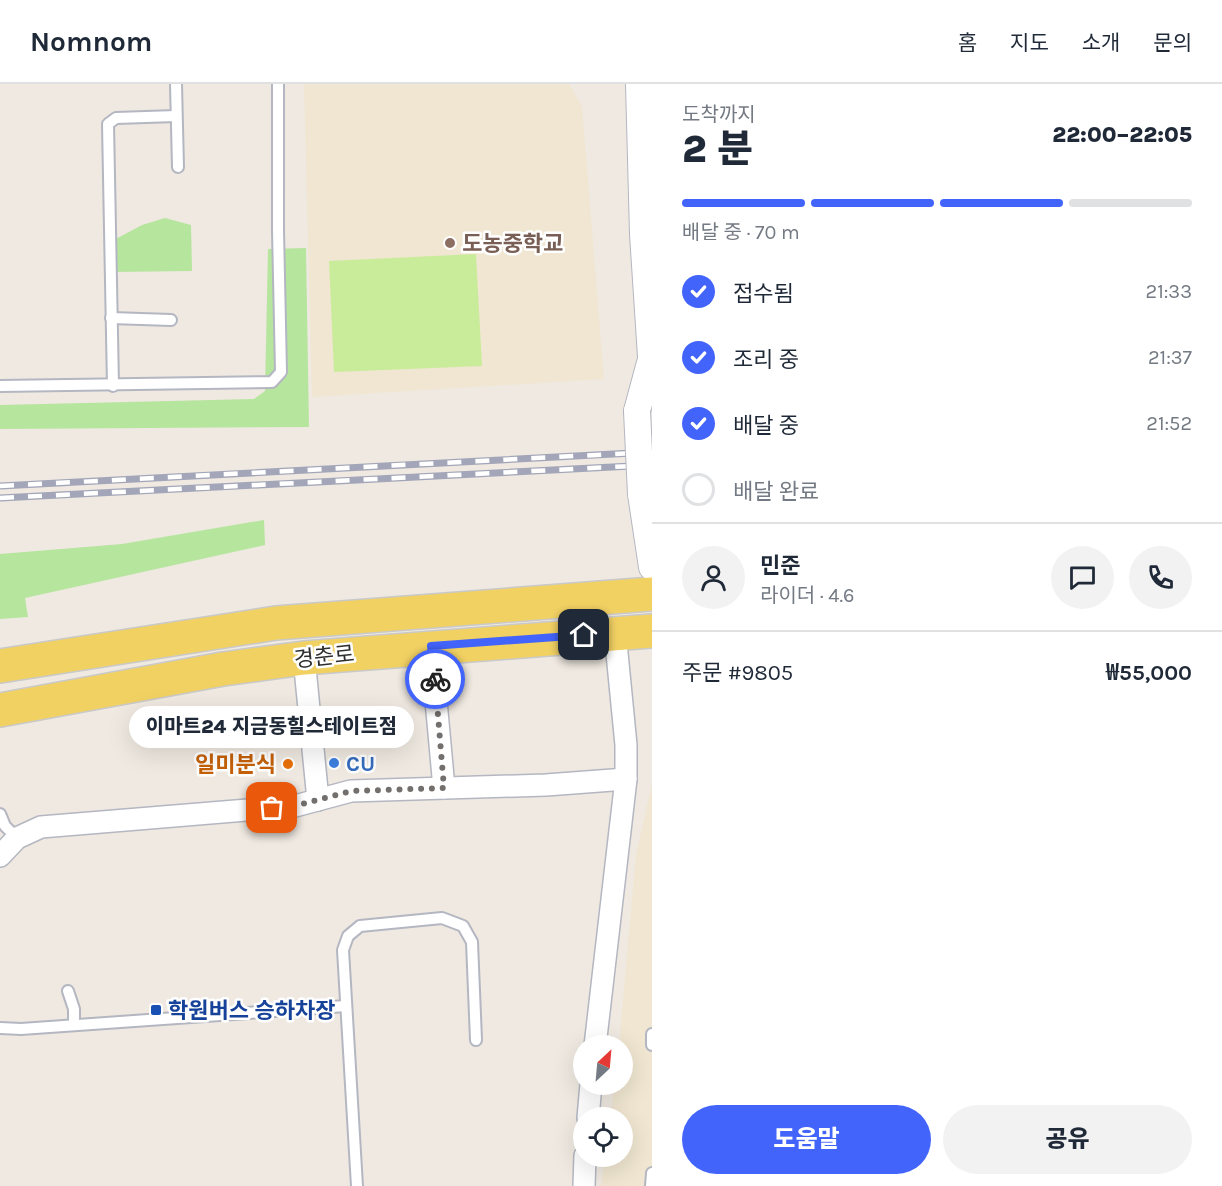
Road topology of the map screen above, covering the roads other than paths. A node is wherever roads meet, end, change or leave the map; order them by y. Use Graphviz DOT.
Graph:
graph roads {
  1 [pos="176,84"];
  2 [pos="278,84"];
  3 [pos="639,84"];
  4 [pos="176,116"];
  5 [pos="178,167"];
  6 [pos="111,318"];
  7 [pos="171,320"];
  8 [pos="651,368"];
  9 [pos="0,386"];
  10 [pos="113,386"];
  11 [pos="652,567"];
  12 [pos="652,596"];
  13 [pos="652,631"];
  14 [pos="615,633"];
  15 [pos="138,646"];
  16 [pos="431,646"];
  17 [pos="304,657"];
  18 [pos="0,666"];
  19 [pos="51,670"];
  20 [pos="0,710"];
  21 [pos="626,779"];
  22 [pos="444,788"];
  23 [pos="318,800"];
  24 [pos="0,814"];
  25 [pos="17,838"];
  26 [pos="0,856"];
  27 [pos="68,991"];
  28 [pos="346,1006"];
  29 [pos="74,1025"];
  30 [pos="0,1028"];
  31 [pos="652,1034"];
  32 [pos="596,1035"];
  33 [pos="476,1040"];
  34 [pos="652,1045"];
  35 [pos="585,1167"];
  36 [pos="652,1173"];
  37 [pos="357,1186"];
  38 [pos="584,1186"];
  39 [pos="651,1186"];
  1 -- 4 [label="lane"];
  2 -- 10 [label="lane"];
  3 -- 8 [label="street"];
  4 -- 5 [label="lane"];
  4 -- 6 [label="lane"];
  6 -- 7 [label="lane"];
  6 -- 10 [label="lane"];
  8 -- 11 [label="street, bridge"];
  9 -- 10 [label="lane"];
  12 -- 14 [label="street"];
  12 -- 15 [label="main road, 경춘로"];
  13 -- 14 [label="main road, 경춘로"];
  14 -- 16 [label="main road, 경춘로"];
  14 -- 21 [label="street"];
  15 -- 18 [label="main road, 경춘로"];
  15 -- 19 [label="lane"];
  16 -- 17 [label="main road, 경춘로"];
  16 -- 22 [label="street"];
  17 -- 20 [label="main road, 경춘로"];
  17 -- 23 [label="street"];
  21 -- 22 [label="street"];
  21 -- 32 [label="street"];
  22 -- 23 [label="street"];
  23 -- 25 [label="street"];
  24 -- 25 [label="lane"];
  25 -- 26 [label="street"];
  27 -- 29 [label="lane"];
  28 -- 29 [label="lane"];
  28 -- 33 [label="lane"];
  28 -- 37 [label="lane"];
  29 -- 30 [label="lane"];
  31 -- 34 [label="lane"];
  35 -- 38 [label="street"];
  36 -- 39 [label="lane"];
}
